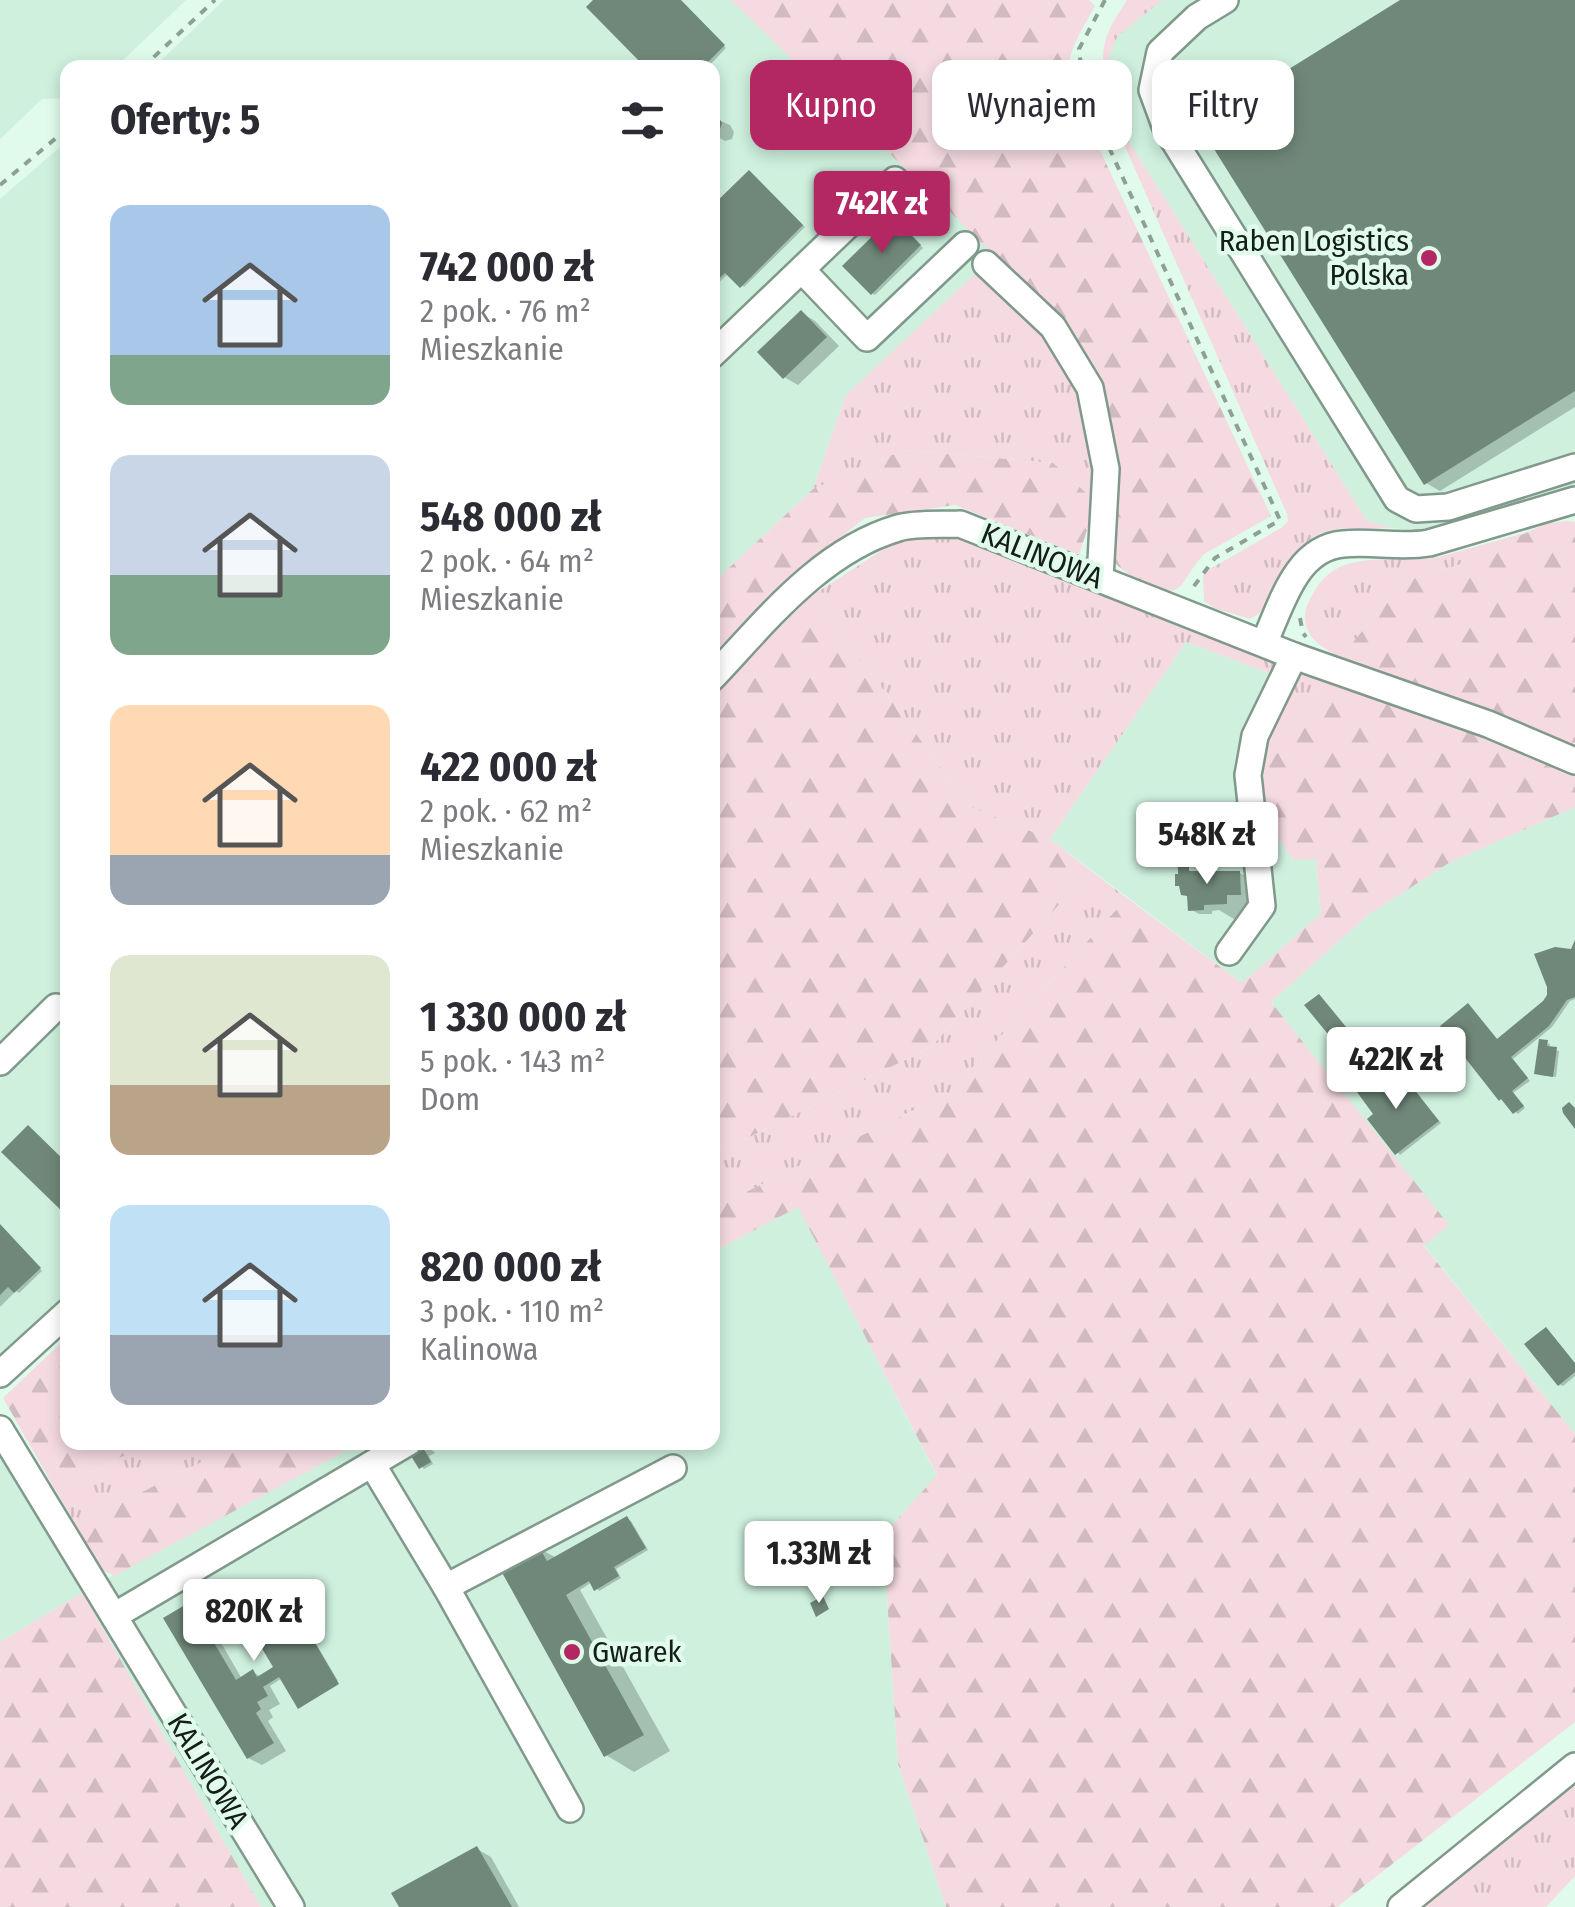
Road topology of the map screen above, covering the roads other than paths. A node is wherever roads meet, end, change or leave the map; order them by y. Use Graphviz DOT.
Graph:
graph roads {
  1 [pos="1225,0"];
  2 [pos="895,180"];
  3 [pos="965,244"];
  4 [pos="986,264"];
  5 [pos="802,270"];
  6 [pos="720,347"];
  7 [pos="1575,467"];
  8 [pos="1575,500"];
  9 [pos="1100,579"];
  10 [pos="1264,644"];
  11 [pos="1304,651"];
  12 [pos="720,670"];
  13 [pos="1575,761"];
  14 [pos="1229,952"];
  15 [pos="56,1007"];
  16 [pos="0,1062"];
  17 [pos="60,1319"];
  18 [pos="0,1374"];
  19 [pos="0,1429"];
  20 [pos="396,1450"];
  21 [pos="372,1464"];
  22 [pos="674,1468"];
  23 [pos="446,1586"];
  24 [pos="114,1616"];
  25 [pos="1575,1766"];
  26 [pos="570,1809"];
  27 [pos="291,1907"];
  28 [pos="1401,1907"];
  1 -- 7 [label="street"];
  2 -- 5 [label="street"];
  3 -- 5 [label="street"];
  4 -- 9 [label="street"];
  5 -- 6 [label="street"];
  8 -- 10 [label="street"];
  9 -- 10 [label="street, KALINOWA"];
  9 -- 12 [label="street, KALINOWA"];
  10 -- 11 [label="street, KALINOWA"];
  11 -- 13 [label="street, KALINOWA"];
  11 -- 14 [label="street"];
  15 -- 16 [label="street"];
  17 -- 18 [label="street"];
  19 -- 24 [label="street, KALINOWA"];
  20 -- 21 [label="street"];
  21 -- 23 [label="street"];
  21 -- 24 [label="street"];
  22 -- 23 [label="street"];
  23 -- 26 [label="street"];
  24 -- 27 [label="street, KALINOWA"];
  25 -- 28 [label="street"];
}
